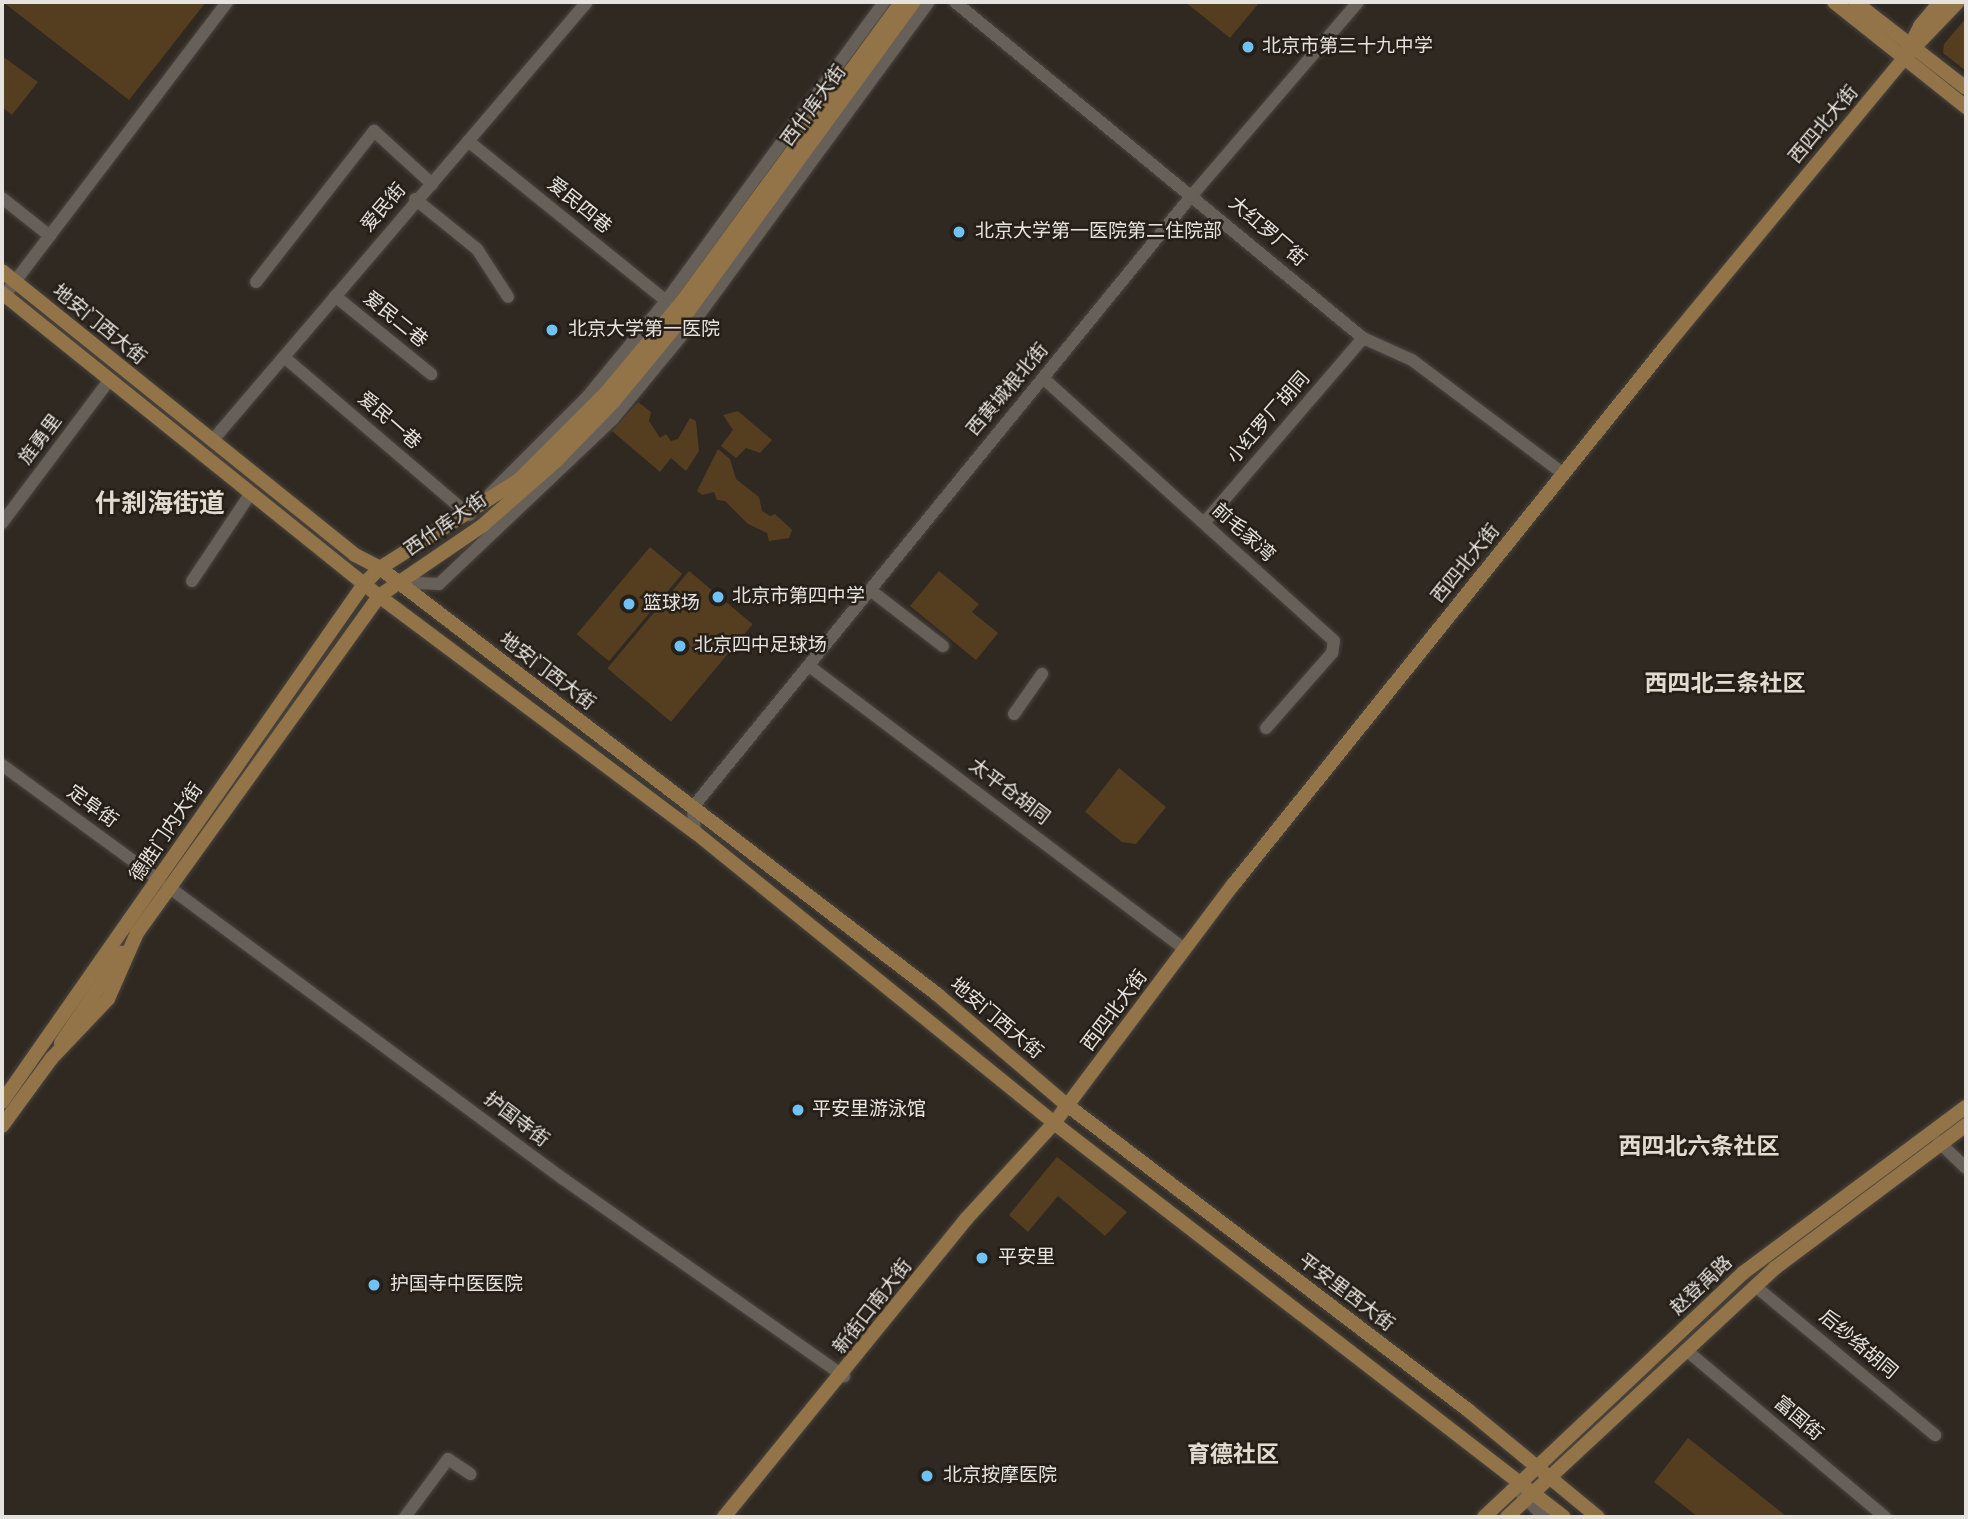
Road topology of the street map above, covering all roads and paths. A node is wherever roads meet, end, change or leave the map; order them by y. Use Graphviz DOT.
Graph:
graph roads {
  1 [pos="227,2"];
  2 [pos="587,2"];
  3 [pos="884,2"];
  4 [pos="901,2"];
  5 [pos="914,2"];
  6 [pos="929,2"];
  7 [pos="955,2"];
  8 [pos="1358,2"];
  9 [pos="1834,2"];
  10 [pos="1857,2"];
  11 [pos="1940,2"];
  12 [pos="1958,2"];
  13 [pos="1911,50"];
  14 [pos="1966,88"];
  15 [pos="1966,107"];
  16 [pos="468,141"];
  17 [pos="432,184"];
  18 [pos="1193,194"];
  19 [pos="2,198"];
  20 [pos="415,199"];
  21 [pos="50,236"];
  22 [pos="2,271"];
  23 [pos="14,281"];
  24 [pos="256,282"];
  25 [pos="3,295"];
  26 [pos="335,296"];
  27 [pos="508,297"];
  28 [pos="666,301"];
  29 [pos="1363,338"];
  30 [pos="284,357"];
  31 [pos="431,374"];
  32 [pos="1043,378"];
  33 [pos="110,379"];
  34 [pos="212,441"];
  35 [pos="1564,474"];
  36 [pos="251,494"];
  37 [pos="469,515"];
  38 [pos="2,523"];
  39 [pos="1204,523"];
  40 [pos="380,568"];
  41 [pos="192,581"];
  42 [pos="398,582"];
  43 [pos="364,584"];
  44 [pos="870,590"];
  45 [pos="379,596"];
  46 [pos="943,646"];
  47 [pos="809,666"];
  48 [pos="1042,674"];
  49 [pos="1014,714"];
  50 [pos="1266,728"];
  51 [pos="2,765"];
  52 [pos="693,807"];
  53 [pos="695,832"];
  54 [pos="187,851"];
  55 [pos="165,884"];
  56 [pos="132,929"];
  57 [pos="1185,949"];
  58 [pos="2,1102"];
  59 [pos="1068,1105"];
  60 [pos="1966,1107"];
  61 [pos="1054,1123"];
  62 [pos="1966,1125"];
  63 [pos="2,1126"];
  64 [pos="1939,1142"];
  65 [pos="1966,1168"];
  66 [pos="1755,1286"];
  67 [pos="1686,1350"];
  68 [pos="844,1376"];
  69 [pos="1935,1435"];
  70 [pos="1535,1465"];
  71 [pos="470,1474"];
  72 [pos="1548,1475"];
  73 [pos="1518,1482"];
  74 [pos="1528,1496"];
  75 [pos="405,1517"];
  76 [pos="724,1517"];
  77 [pos="1484,1517"];
  78 [pos="1507,1517"];
  79 [pos="1543,1517"];
  80 [pos="1564,1517"];
  81 [pos="1598,1517"];
  82 [pos="1885,1517"];
  1 -- 21 [label="street"];
  2 -- 16 [label="street, 爱民街"];
  3 -- 28 [label="street, 西什库大街"];
  4 -- 37 [label="main road, 西什库大街"];
  5 -- 42 [label="main road, 西什库大街"];
  6 -- 42 [label="street, 西什库大街"];
  7 -- 18 [label="street, 大红罗厂街"];
  8 -- 18 [label="street, 西黄城根北街"];
  9 -- 13 [label="main road"];
  10 -- 13 [label="main road"];
  11 -- 13 [label="main road"];
  12 -- 13 [label="main road"];
  13 -- 14 [label="main road"];
  13 -- 15 [label="main road"];
  13 -- 35 [label="main road, 西四北大街"];
  16 -- 17 [label="street, 爱民街"];
  16 -- 28 [label="street, 爱民四巷"];
  17 -- 20 [label="street, 爱民街"];
  17 -- 24 [label="street"];
  18 -- 29 [label="street, 大红罗厂街"];
  18 -- 32 [label="street, 西黄城根北街"];
  19 -- 21 [label="street"];
  20 -- 26 [label="street, 爱民街"];
  20 -- 27 [label="street"];
  21 -- 23 [label="street"];
  22 -- 23 [label="main road, 地安门西大街"];
  23 -- 25 [label="street"];
  23 -- 34 [label="main road, 地安门西大街"];
  25 -- 33 [label="main road, 地安门西大街"];
  26 -- 30 [label="street, 爱民街"];
  26 -- 31 [label="street, 爱民二巷"];
  28 -- 37 [label="street, 西什库大街"];
  29 -- 35 [label="street, 大红罗厂街"];
  29 -- 39 [label="street, 小红罗厂胡同"];
  30 -- 34 [label="street, 爱民街"];
  30 -- 37 [label="street, 爱民一巷"];
  32 -- 39 [label="street, 前毛家湾"];
  32 -- 44 [label="street, 西黄城根北街"];
  33 -- 36 [label="main road, 地安门西大街"];
  33 -- 38 [label="street, 旌勇里"];
  34 -- 40 [label="main road, 地安门西大街"];
  35 -- 57 [label="main road, 西四北大街"];
  36 -- 41 [label="street"];
  36 -- 43 [label="main road, 地安门西大街"];
  37 -- 40 [label="main road, 西什库大街"];
  39 -- 50 [label="street, 前毛家湾"];
  40 -- 42 [label="main road, 地安门西大街"];
  40 -- 43 [label="main road, 西什库大街"];
  42 -- 45 [label="main road, 德胜门内大街"];
  42 -- 52 [label="main road, 地安门西大街"];
  43 -- 45 [label="main road, 地安门西大街"];
  43 -- 54 [label="main road, 德胜门内大街"];
  44 -- 46 [label="street"];
  44 -- 47 [label="street, 西黄城根北街"];
  45 -- 53 [label="main road, 地安门西大街"];
  45 -- 54 [label="main road, 德胜门内大街"];
  47 -- 52 [label="street, 西黄城根北街"];
  47 -- 57 [label="street, 太平仓胡同"];
  48 -- 49 [label="street"];
  51 -- 55 [label="street, 定阜街"];
  52 -- 53 [label="street"];
  52 -- 59 [label="main road, 地安门西大街"];
  53 -- 61 [label="main road, 地安门西大街"];
  54 -- 55 [label="main road, 德胜门内大街"];
  55 -- 56 [label="main road, 德胜门内大街"];
  55 -- 68 [label="street, 护国寺街"];
  56 -- 58 [label="main road, 德胜门内大街"];
  56 -- 63 [label="main road, 德胜门内大街"];
  57 -- 59 [label="main road, 西四北大街"];
  59 -- 61 [label="main road, 西四北大街"];
  59 -- 70 [label="main road, 平安里西大街"];
  60 -- 70 [label="main road, 赵登禹路"];
  61 -- 68 [label="main road, 新街口南大街"];
  61 -- 73 [label="main road"];
  62 -- 64 [label="main road, 赵登禹路"];
  64 -- 65 [label="street"];
  64 -- 66 [label="main road, 赵登禹路"];
  66 -- 67 [label="main road, 赵登禹路"];
  66 -- 69 [label="street, 后纱络胡同"];
  67 -- 72 [label="main road, 赵登禹路"];
  67 -- 82 [label="street, 富国街"];
  68 -- 76 [label="main road, 新街口南大街"];
  70 -- 72 [label="main road, 平安里西大街"];
  70 -- 73 [label="main road, 赵登禹路"];
  71 -- 75 [label="street"];
  72 -- 74 [label="main road, 赵登禹路"];
  72 -- 81 [label="main road, 平安里西大街"];
  73 -- 74 [label="main road"];
  73 -- 77 [label="main road, 赵登禹路"];
  74 -- 78 [label="main road, 赵登禹路"];
  74 -- 79 [label="street"];
  74 -- 80 [label="main road"];
}
